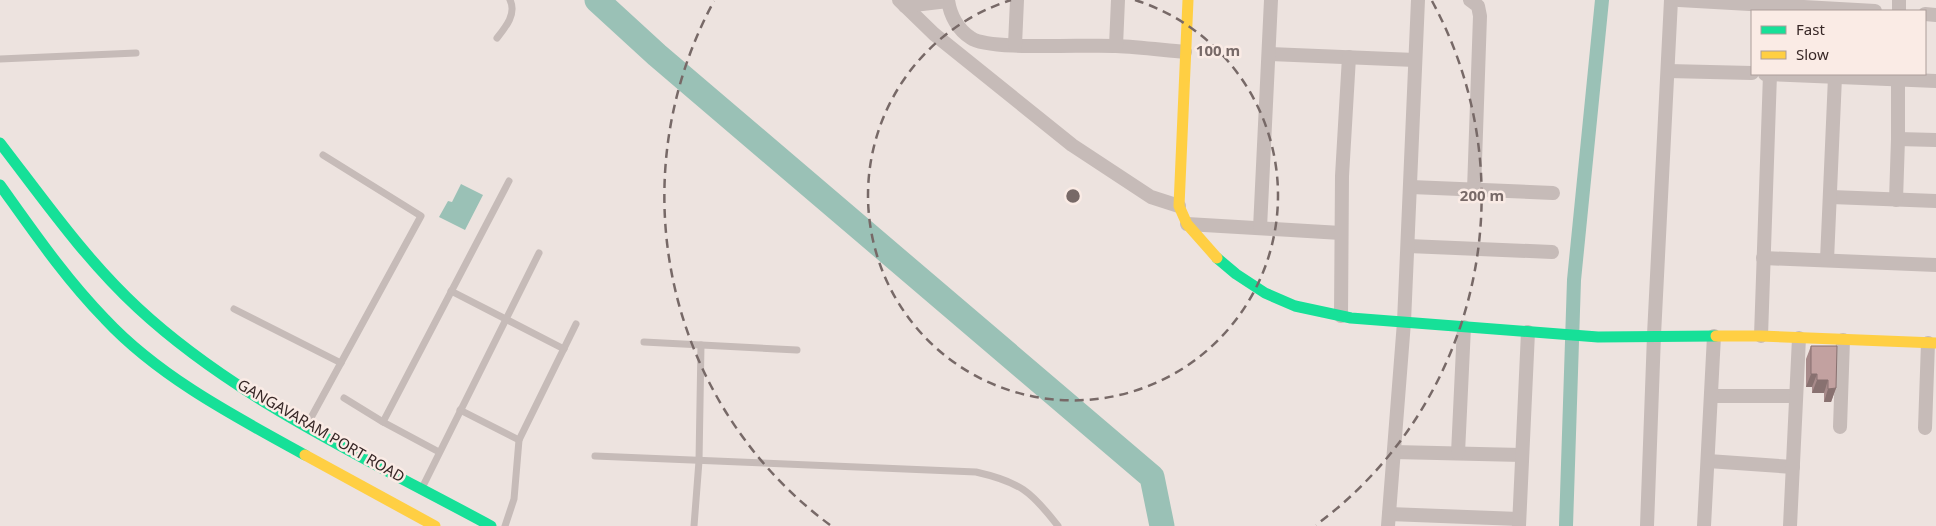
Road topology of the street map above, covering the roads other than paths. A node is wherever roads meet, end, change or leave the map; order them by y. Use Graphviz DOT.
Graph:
graph roads {
  1 [pos="510,0"];
  2 [pos="1017,0"];
  3 [pos="1118,0"];
  4 [pos="1188,0"];
  5 [pos="1271,0"];
  6 [pos="1418,0"];
  7 [pos="1470,0"];
  8 [pos="1671,0"];
  9 [pos="1679,0"];
  10 [pos="948,1"];
  11 [pos="904,2"];
  12 [pos="1775,3"];
  13 [pos="1835,4"];
  14 [pos="1868,10"];
  15 [pos="497,38"];
  16 [pos="1015,45"];
  17 [pos="1116,46"];
  18 [pos="1185,52"];
  19 [pos="136,53"];
  20 [pos="1269,54"];
  21 [pos="1349,57"];
  22 [pos="0,59"];
  23 [pos="1415,60"];
  24 [pos="1668,71"];
  25 [pos="1751,73"];
  26 [pos="1770,75"];
  27 [pos="1792,75"];
  28 [pos="1836,77"];
  29 [pos="1898,77"];
  30 [pos="1936,82"];
  31 [pos="1898,139"];
  32 [pos="1936,140"];
  33 [pos="0,143"];
  34 [pos="324,155"];
  35 [pos="509,181"];
  36 [pos="0,185"];
  37 [pos="1411,187"];
  38 [pos="1474,190"];
  39 [pos="1553,192"];
  40 [pos="1830,197"];
  41 [pos="1896,200"];
  42 [pos="1936,201"];
  43 [pos="1180,206"];
  44 [pos="1187,224"];
  45 [pos="1260,228"];
  46 [pos="1341,233"];
  47 [pos="1408,246"];
  48 [pos="1552,252"];
  49 [pos="539,253"];
  50 [pos="1763,258"];
  51 [pos="1827,260"];
  52 [pos="1936,266"];
  53 [pos="451,291"];
  54 [pos="234,309"];
  55 [pos="1341,316"];
  56 [pos="506,319"];
  57 [pos="1404,322"];
  58 [pos="576,324"];
  59 [pos="1464,327"];
  60 [pos="1528,332"];
  61 [pos="1654,335"];
  62 [pos="1714,336"];
  63 [pos="1761,336"];
  64 [pos="1799,338"];
  65 [pos="1843,340"];
  66 [pos="644,342"];
  67 [pos="1932,343"];
  68 [pos="701,345"];
  69 [pos="564,348"];
  70 [pos="796,350"];
  71 [pos="341,363"];
  72 [pos="1711,396"];
  73 [pos="1796,396"];
  74 [pos="344,398"];
  75 [pos="460,410"];
  76 [pos="382,422"];
  77 [pos="307,426"];
  78 [pos="1840,427"];
  79 [pos="1925,428"];
  80 [pos="519,440"];
  81 [pos="439,452"];
  82 [pos="1394,452"];
  83 [pos="1458,453"];
  84 [pos="1522,454"];
  85 [pos="595,456"];
  86 [pos="699,461"];
  87 [pos="1708,461"];
  88 [pos="1793,467"];
  89 [pos="422,488"];
  90 [pos="1388,520"];
  91 [pos="1519,523"];
  92 [pos="435,526"];
  93 [pos="491,526"];
  94 [pos="505,526"];
  95 [pos="694,526"];
  96 [pos="1058,526"];
  97 [pos="1647,526"];
  98 [pos="1704,526"];
  99 [pos="1790,526"];
  1 -- 15 [label="lane"];
  2 -- 16 [label="street"];
  3 -- 17 [label="street"];
  4 -- 18 [label="street"];
  5 -- 20 [label="street"];
  6 -- 23 [label="street"];
  7 -- 38 [label="street"];
  8 -- 24 [label="street"];
  9 -- 12 [label="street"];
  10 -- 11 [label="street"];
  10 -- 16 [label="street"];
  11 -- 43 [label="street"];
  12 -- 13 [label="street"];
  13 -- 14 [label="street"];
  16 -- 17 [label="street"];
  17 -- 18 [label="street"];
  18 -- 43 [label="street"];
  19 -- 22 [label="lane"];
  20 -- 21 [label="street"];
  20 -- 45 [label="street"];
  21 -- 23 [label="street"];
  21 -- 46 [label="street"];
  23 -- 37 [label="street"];
  24 -- 25 [label="street"];
  24 -- 61 [label="street"];
  26 -- 50 [label="street"];
  27 -- 28 [label="street"];
  28 -- 29 [label="street"];
  28 -- 40 [label="street"];
  29 -- 30 [label="street"];
  29 -- 31 [label="street"];
  31 -- 32 [label="street"];
  31 -- 41 [label="street"];
  33 -- 77 [label="street, GANGAVARAM PORT ROAD"];
  34 -- 71 [label="lane"];
  35 -- 53 [label="lane"];
  36 -- 92 [label="street, GANGAVARAM PORT ROAD"];
  37 -- 38 [label="street"];
  37 -- 47 [label="street"];
  38 -- 39 [label="street"];
  40 -- 41 [label="street"];
  40 -- 51 [label="street"];
  41 -- 42 [label="street"];
  43 -- 44 [label="street"];
  44 -- 45 [label="street"];
  44 -- 55 [label="street"];
  45 -- 46 [label="street"];
  46 -- 55 [label="street"];
  47 -- 48 [label="street"];
  47 -- 57 [label="street"];
  49 -- 56 [label="lane"];
  50 -- 51 [label="street"];
  50 -- 63 [label="street"];
  51 -- 52 [label="street"];
  53 -- 56 [label="lane"];
  53 -- 76 [label="lane"];
  54 -- 71 [label="lane"];
  55 -- 57 [label="street"];
  56 -- 69 [label="lane"];
  56 -- 75 [label="lane"];
  57 -- 59 [label="street"];
  57 -- 82 [label="street"];
  58 -- 69 [label="lane"];
  59 -- 60 [label="street"];
  59 -- 83 [label="street"];
  60 -- 61 [label="street"];
  60 -- 84 [label="street"];
  61 -- 62 [label="street"];
  61 -- 97 [label="street"];
  62 -- 63 [label="street"];
  62 -- 72 [label="street"];
  63 -- 64 [label="street"];
  64 -- 65 [label="street"];
  64 -- 73 [label="street"];
  65 -- 67 [label="street"];
  65 -- 78 [label="street"];
  66 -- 68 [label="lane"];
  67 -- 79 [label="street"];
  68 -- 70 [label="lane"];
  68 -- 86 [label="lane"];
  69 -- 80 [label="lane"];
  71 -- 77 [label="lane"];
  72 -- 73 [label="street"];
  72 -- 87 [label="street"];
  73 -- 88 [label="street"];
  74 -- 76 [label="lane"];
  75 -- 80 [label="lane"];
  75 -- 81 [label="lane"];
  76 -- 81 [label="lane"];
  77 -- 89 [label="street, GANGAVARAM PORT ROAD"];
  80 -- 94 [label="lane"];
  81 -- 89 [label="lane"];
  82 -- 83 [label="street"];
  82 -- 90 [label="street"];
  83 -- 84 [label="street"];
  84 -- 91 [label="street"];
  85 -- 86 [label="lane"];
  86 -- 95 [label="lane"];
  86 -- 96 [label="lane"];
  87 -- 88 [label="street"];
  87 -- 98 [label="street"];
  88 -- 99 [label="street"];
  89 -- 93 [label="street, GANGAVARAM PORT ROAD"];
  90 -- 91 [label="street"];
}
